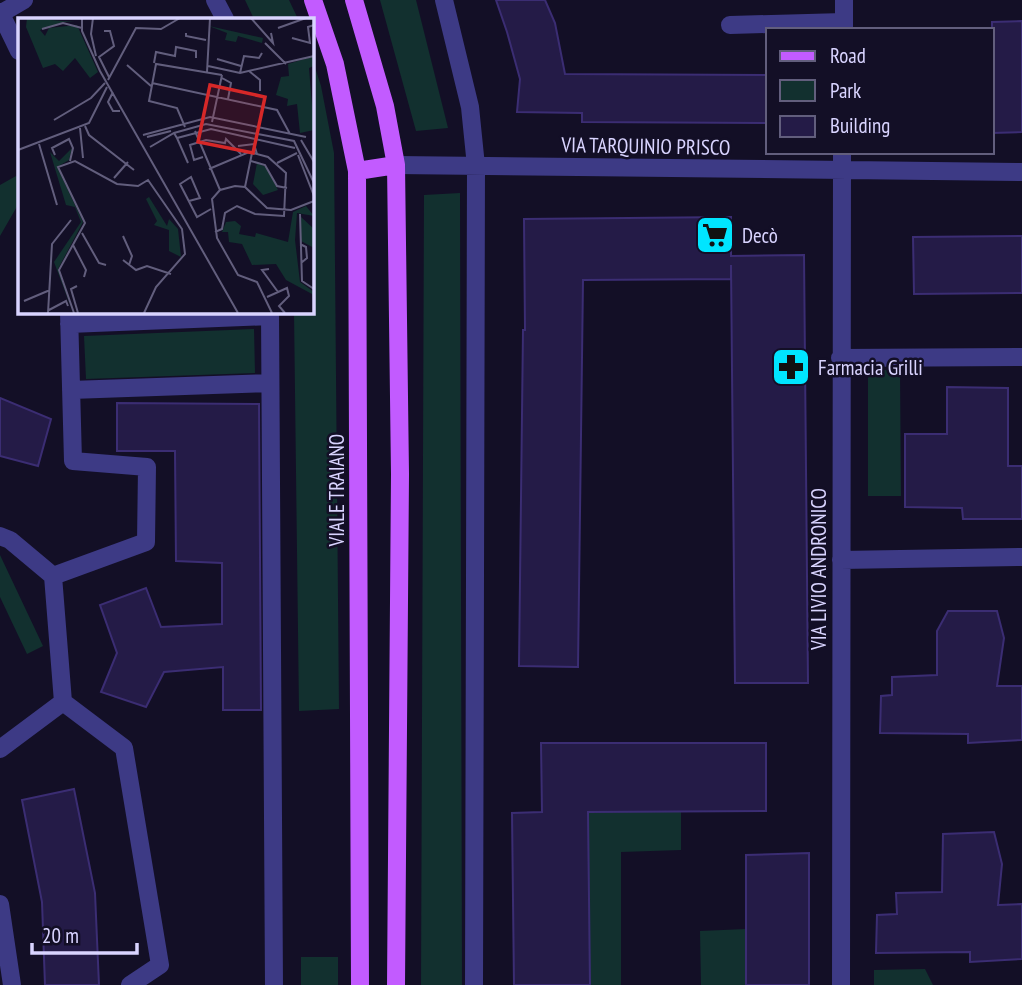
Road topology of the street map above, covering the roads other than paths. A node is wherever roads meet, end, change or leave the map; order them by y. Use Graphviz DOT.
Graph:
graph roads {
  1 [pos="24,0"];
  2 [pos="215,0"];
  3 [pos="313,0"];
  4 [pos="354,0"];
  5 [pos="443,0"];
  6 [pos="844,0"];
  7 [pos="0,13"];
  8 [pos="224,18"];
  9 [pos="730,25"];
  10 [pos="844,26"];
  11 [pos="18,49"];
  12 [pos="842,154"];
  13 [pos="396,165"];
  14 [pos="475,166"];
  15 [pos="358,171"];
  16 [pos="842,171"];
  17 [pos="1022,172"];
  18 [pos="270,314"];
  19 [pos="69,318"];
  20 [pos="1022,357"];
  21 [pos="840,358"];
  22 [pos="270,383"];
  23 [pos="71,390"];
  24 [pos="0,536"];
  25 [pos="1022,557"];
  26 [pos="841,560"];
  27 [pos="53,576"];
  28 [pos="63,702"];
  29 [pos="0,749"];
  30 [pos="0,904"];
  31 [pos="8,978"];
  32 [pos="130,985"];
  33 [pos="274,985"];
  34 [pos="360,985"];
  35 [pos="396,985"];
  36 [pos="474,985"];
  37 [pos="841,985"];
  1 -- 7 [label="street"];
  2 -- 8 [label="street"];
  3 -- 15 [label="main road, VIALE TRAIANO"];
  4 -- 13 [label="main road"];
  5 -- 14 [label="street"];
  6 -- 10 [label="street"];
  7 -- 11 [label="street"];
  9 -- 10 [label="street"];
  12 -- 16 [label="street, VIA LIVIO ANDRONICO"];
  13 -- 14 [label="street, VIA TARQUINIO PRISCO"];
  13 -- 15 [label="main road"];
  13 -- 35 [label="main road"];
  14 -- 16 [label="street, VIA TARQUINIO PRISCO"];
  14 -- 36 [label="street"];
  15 -- 34 [label="main road, VIALE TRAIANO"];
  16 -- 17 [label="street, VIA TARQUINIO PRISCO"];
  16 -- 21 [label="street, VIA LIVIO ANDRONICO"];
  18 -- 19 [label="street"];
  18 -- 22 [label="street"];
  19 -- 23 [label="street"];
  20 -- 21 [label="street"];
  21 -- 26 [label="street, VIA LIVIO ANDRONICO"];
  22 -- 23 [label="street"];
  22 -- 33 [label="street"];
  23 -- 27 [label="street"];
  24 -- 27 [label="street"];
  25 -- 26 [label="street"];
  26 -- 37 [label="street, VIA LIVIO ANDRONICO"];
  27 -- 28 [label="street"];
  28 -- 29 [label="street"];
  28 -- 32 [label="street"];
  30 -- 31 [label="street"];
}
